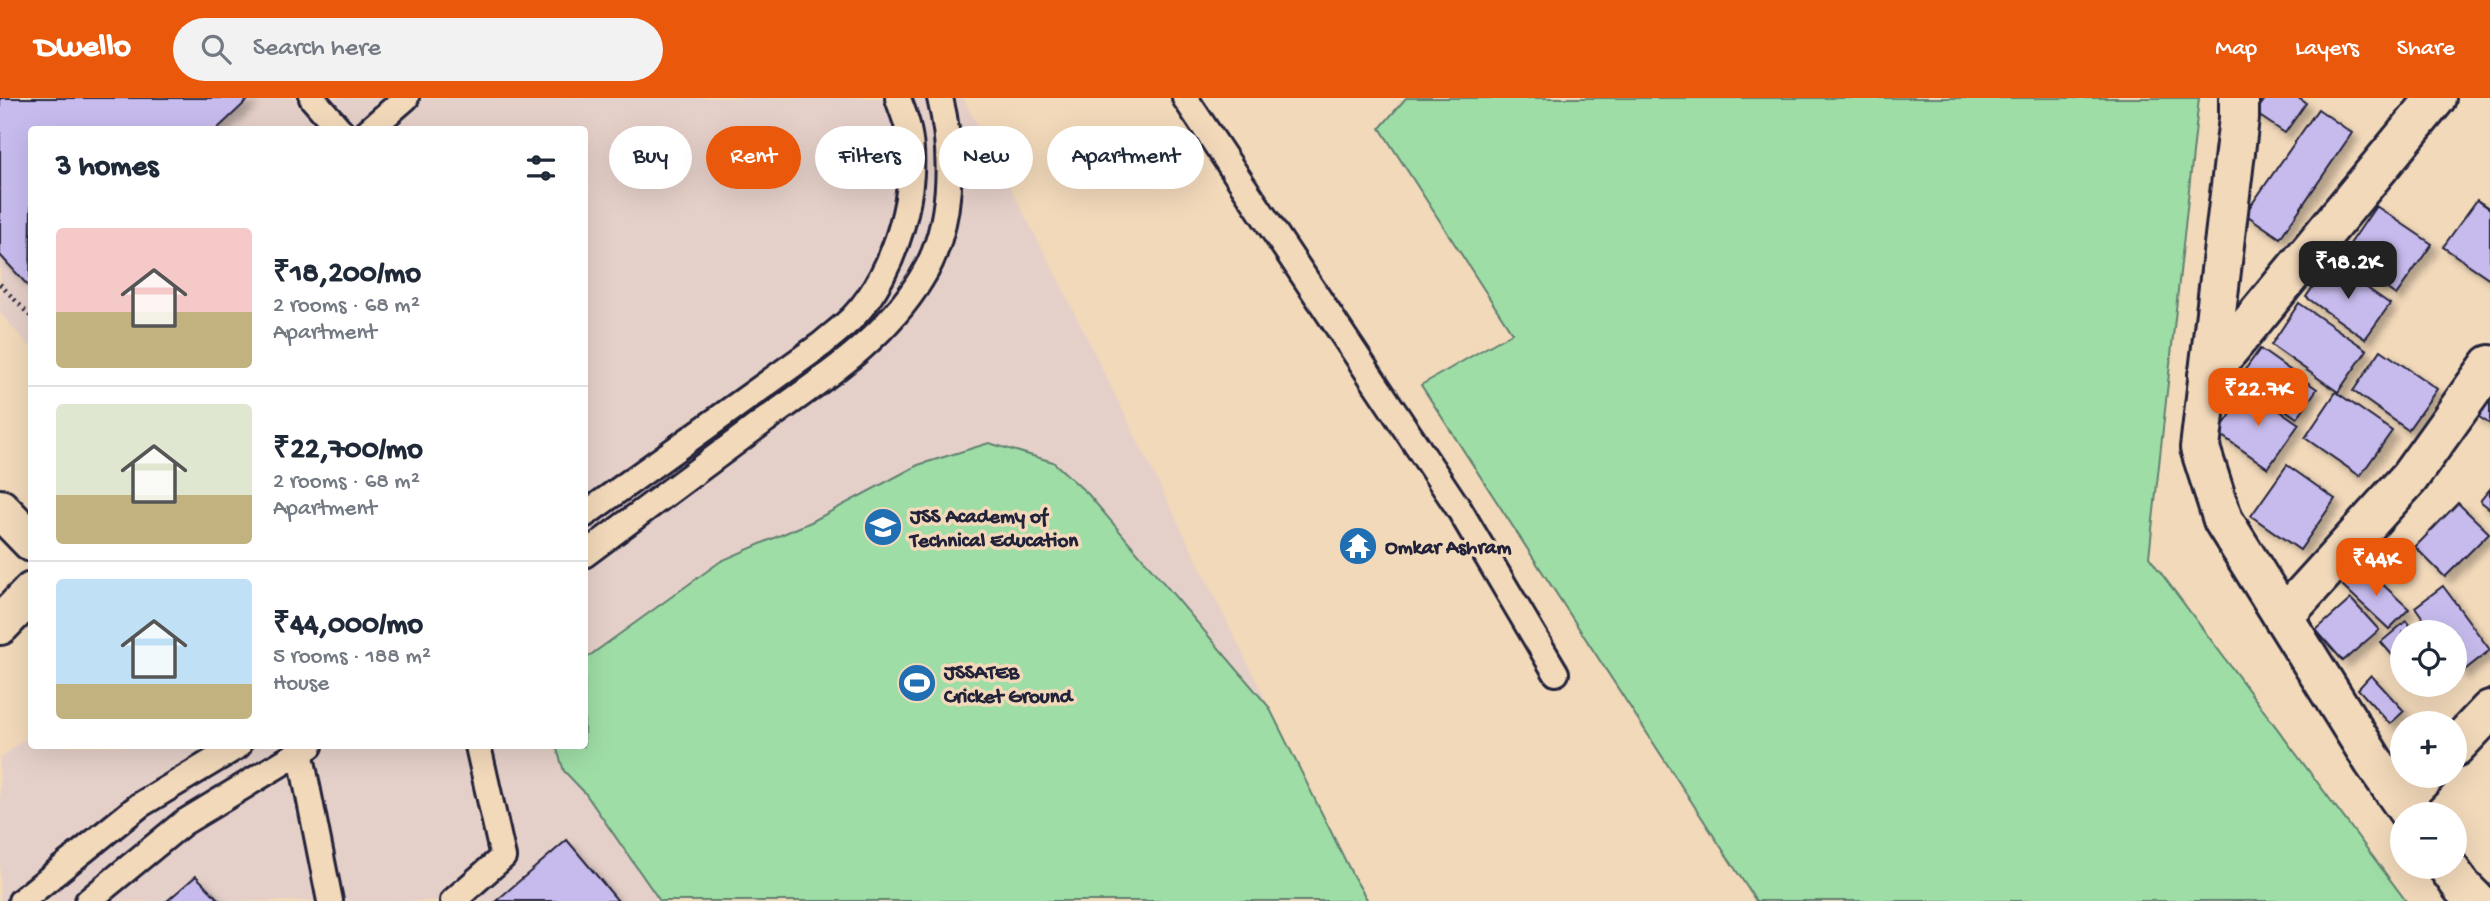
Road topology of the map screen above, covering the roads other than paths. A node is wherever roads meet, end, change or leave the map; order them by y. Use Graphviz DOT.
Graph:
graph roads {
  1 [pos="312,98"];
  2 [pos="406,98"];
  3 [pos="898,98"];
  4 [pos="940,98"];
  5 [pos="1185,98"];
  6 [pos="2239,98"];
  7 [pos="2436,98"];
  8 [pos="336,126"];
  9 [pos="374,126"];
  10 [pos="899,238"];
  11 [pos="935,248"];
  12 [pos="2490,365"];
  13 [pos="2208,375"];
  14 [pos="0,509"];
  15 [pos="588,512"];
  16 [pos="28,538"];
  17 [pos="588,552"];
  18 [pos="28,596"];
  19 [pos="2283,617"];
  20 [pos="0,625"];
  21 [pos="1556,673"];
  22 [pos="2490,710"];
  23 [pos="2467,734"];
  24 [pos="233,749"];
  25 [pos="300,749"];
  26 [pos="303,749"];
  27 [pos="479,749"];
  28 [pos="2412,796"];
  29 [pos="2456,879"];
  30 [pos="21,901"];
  31 [pos="88,901"];
  32 [pos="330,901"];
  33 [pos="453,901"];
  34 [pos="2476,901"];
  1 -- 8 [label="lane"];
  2 -- 9 [label="lane"];
  3 -- 10 [label="lane"];
  4 -- 11 [label="lane"];
  5 -- 21 [label="lane"];
  6 -- 13 [label="street"];
  7 -- 13 [label="street"];
  10 -- 11 [label="lane"];
  10 -- 15 [label="lane"];
  11 -- 17 [label="lane"];
  12 -- 19 [label="street"];
  13 -- 19 [label="street"];
  14 -- 16 [label="street"];
  18 -- 20 [label="street"];
  19 -- 28 [label="street"];
  22 -- 23 [label="street"];
  24 -- 30 [label="lane"];
  25 -- 31 [label="lane"];
  26 -- 32 [label="lane"];
  27 -- 33 [label="lane"];
  29 -- 34 [label="street"];
}
